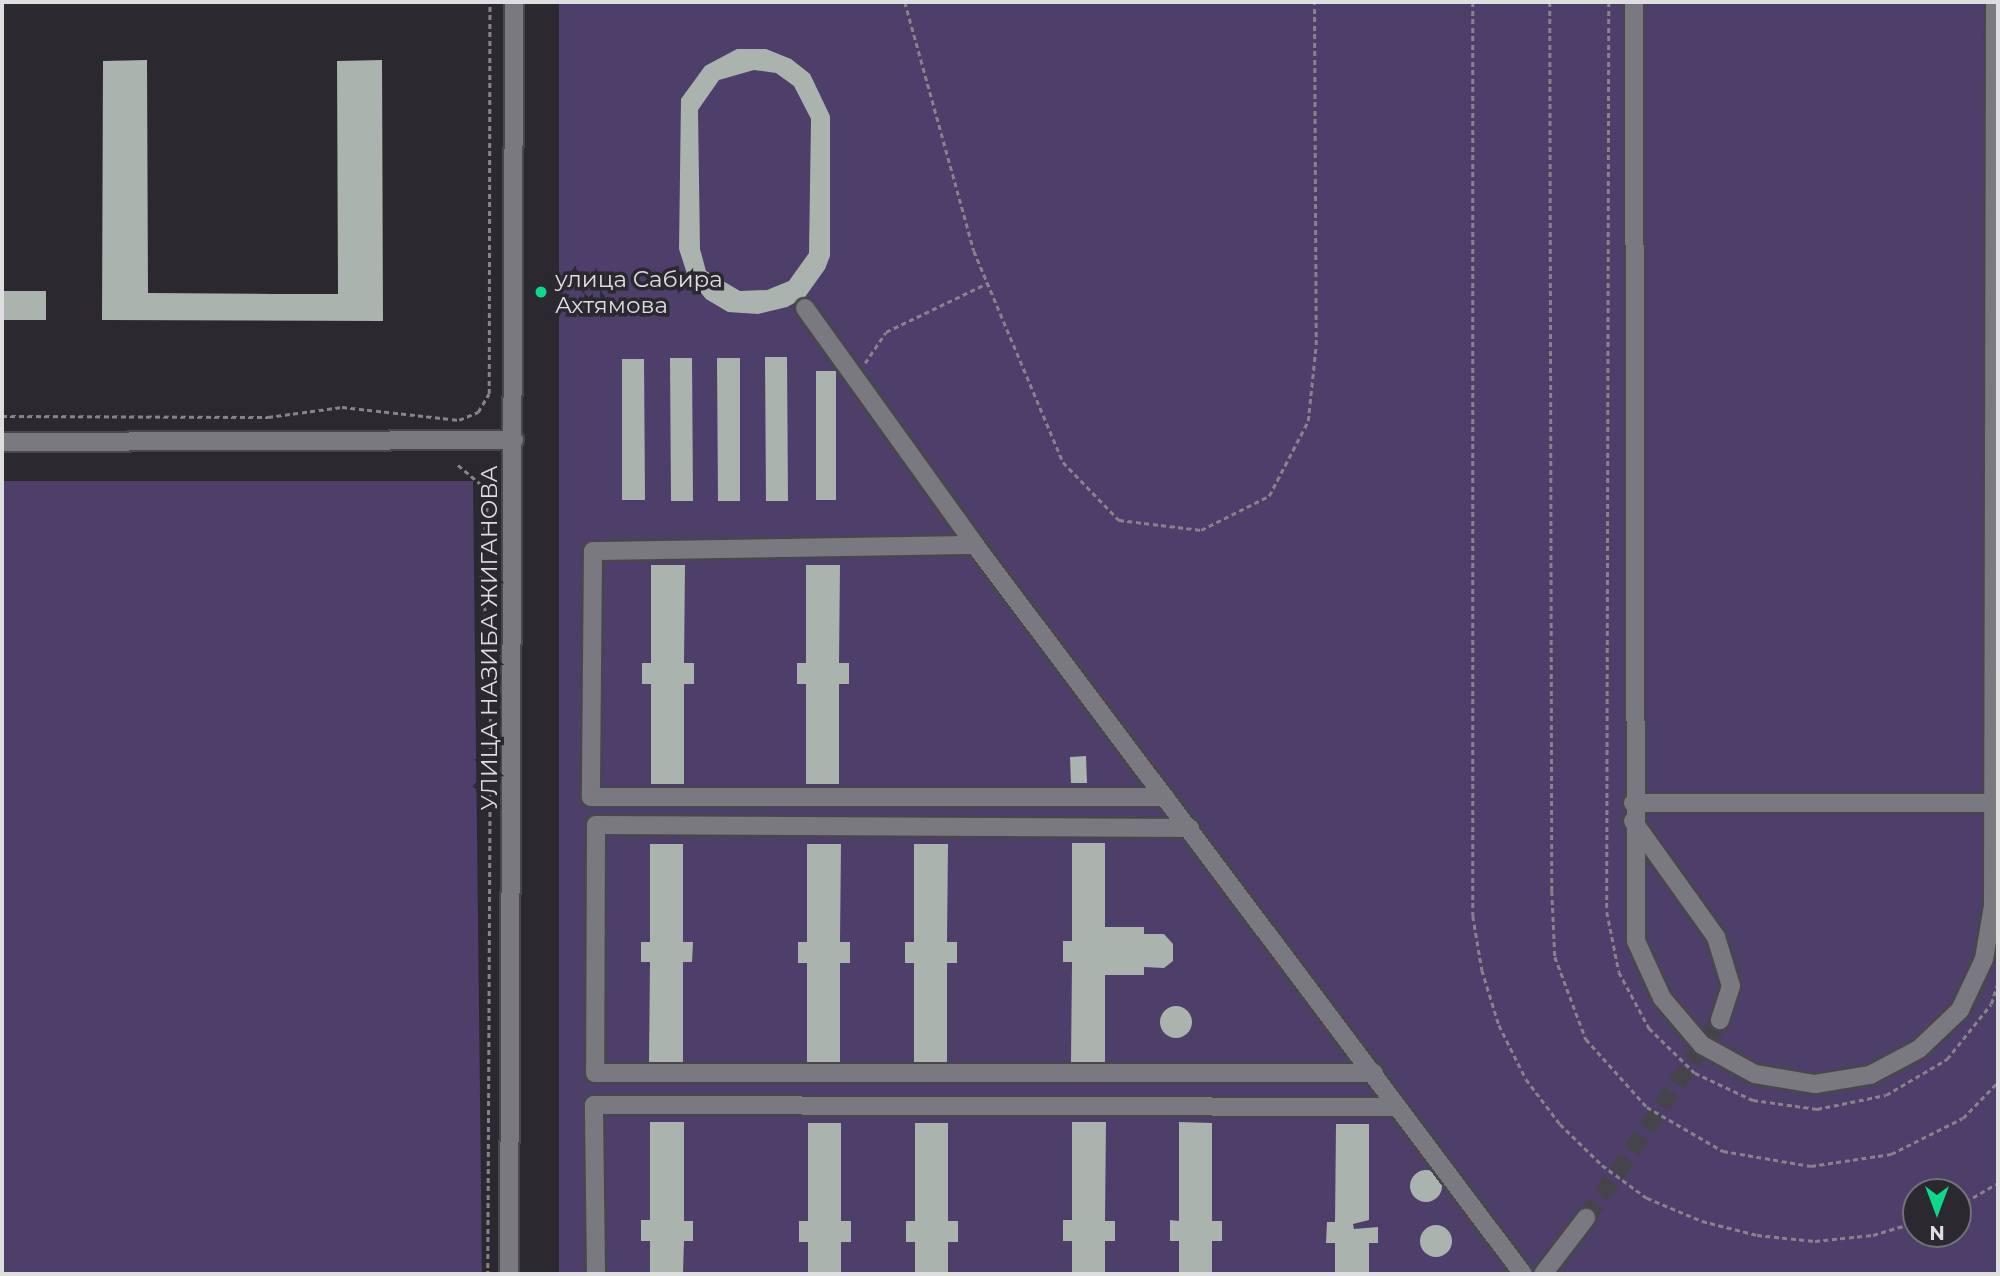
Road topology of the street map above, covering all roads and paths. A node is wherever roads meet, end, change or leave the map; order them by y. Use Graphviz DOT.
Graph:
graph roads {
  1 [pos="490,2"];
  2 [pos="514,2"];
  3 [pos="905,2"];
  4 [pos="1314,2"];
  5 [pos="1473,2"];
  6 [pos="1609,2"];
  7 [pos="1634,2"];
  8 [pos="1995,2"];
  9 [pos="988,284"];
  10 [pos="805,308"];
  11 [pos="855,377"];
  12 [pos="2,416"];
  13 [pos="514,440"];
  14 [pos="2,442"];
  15 [pos="458,465"];
  16 [pos="975,545"];
  17 [pos="1165,797"];
  18 [pos="1993,803"];
  19 [pos="1633,812"];
  20 [pos="1190,828"];
  21 [pos="1998,984"];
  22 [pos="1720,1020"];
  23 [pos="1374,1073"];
  24 [pos="1397,1107"];
  25 [pos="1998,1183"];
  26 [pos="1972,1198"];
  27 [pos="1586,1218"];
  28 [pos="1902,1226"];
  29 [pos="488,1274"];
  30 [pos="509,1274"];
  31 [pos="596,1274"];
  32 [pos="1523,1274"];
  33 [pos="1542,1274"];
  1 -- 12 [label="path"];
  2 -- 13 [label="street, УЛИЦА НАЗИБА ЖИГАНОВА"];
  3 -- 9 [label="path"];
  4 -- 9 [label="path"];
  5 -- 28 [label="path"];
  6 -- 21 [label="path"];
  7 -- 19 [label="street"];
  8 -- 18 [label="street"];
  9 -- 11 [label="path"];
  10 -- 11 [label="street"];
  11 -- 16 [label="street"];
  13 -- 14 [label="street"];
  13 -- 30 [label="street, УЛИЦА НАЗИБА ЖИГАНОВА"];
  15 -- 29 [label="path"];
  16 -- 17 [label="street"];
  16 -- 17 [label="street"];
  17 -- 20 [label="street"];
  18 -- 19 [label="street"];
  18 -- 19 [label="street"];
  19 -- 22 [label="street"];
  20 -- 23 [label="street"];
  20 -- 23 [label="street"];
  23 -- 24 [label="street"];
  24 -- 31 [label="street"];
  24 -- 32 [label="street"];
  25 -- 26 [label="path"];
  27 -- 33 [label="street"];
}
